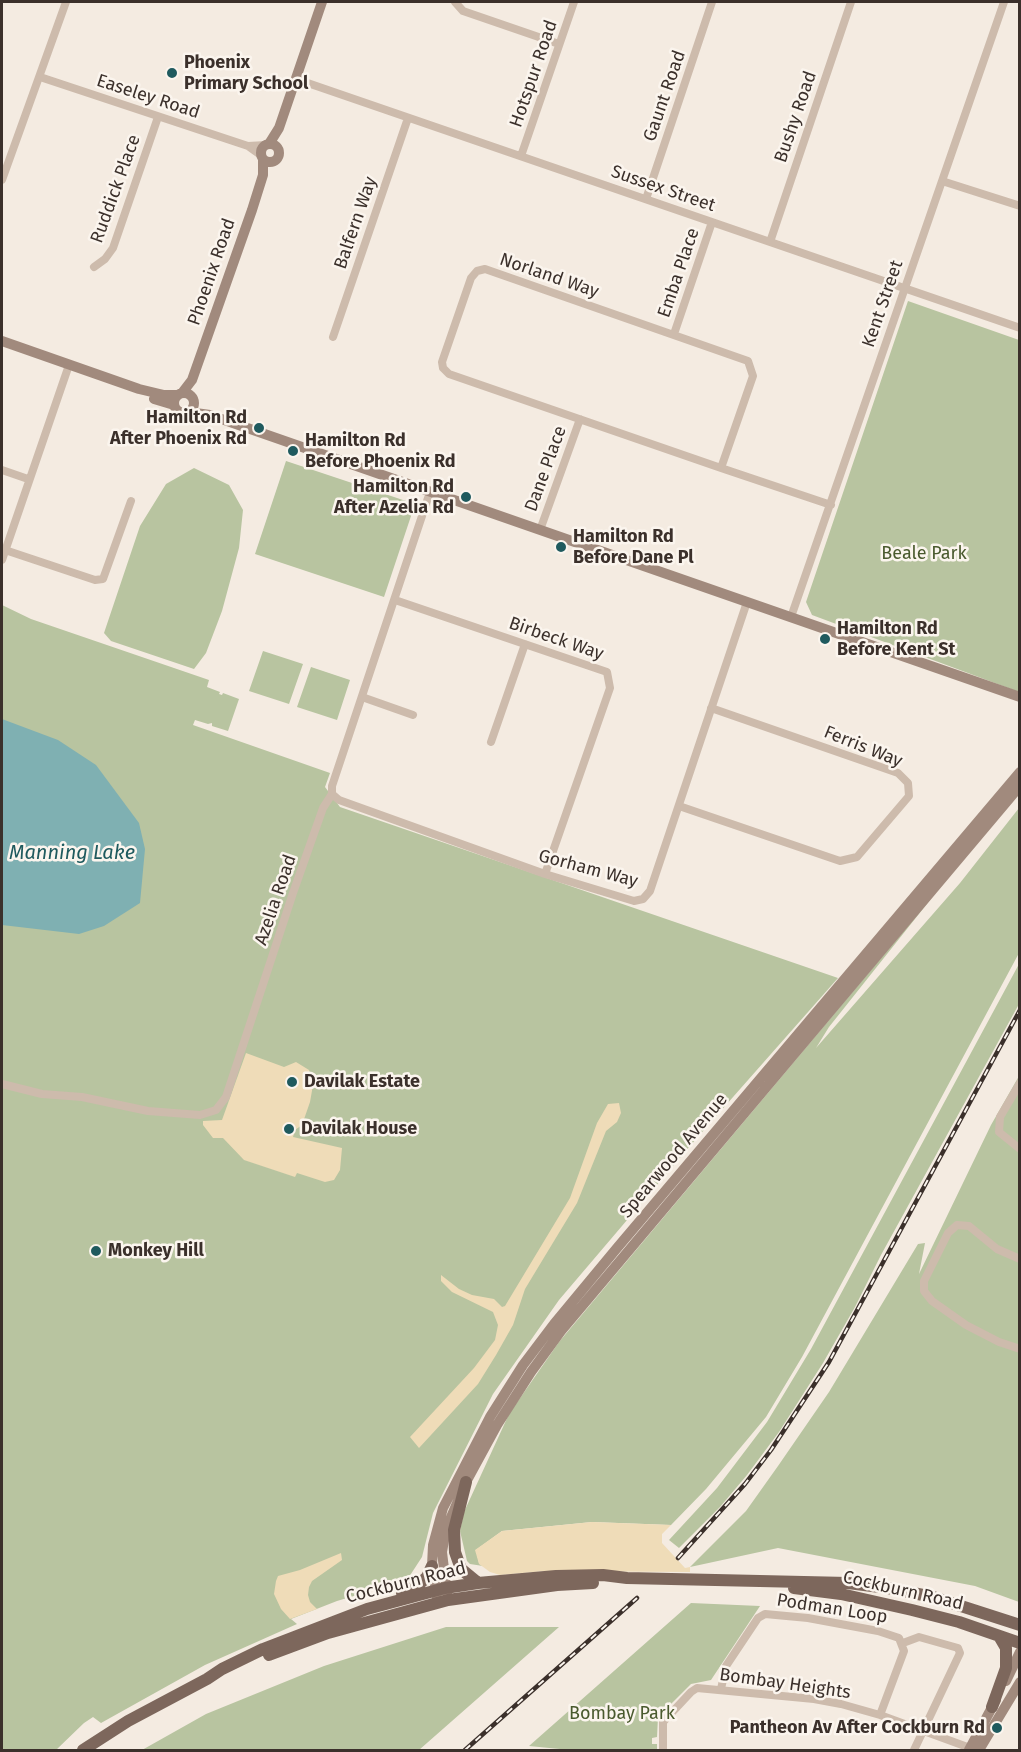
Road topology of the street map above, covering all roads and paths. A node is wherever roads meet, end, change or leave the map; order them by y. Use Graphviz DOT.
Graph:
graph roads {
  1 [pos="66,2"];
  2 [pos="322,2"];
  3 [pos="455,2"];
  4 [pos="574,2"];
  5 [pos="712,2"];
  6 [pos="852,2"];
  7 [pos="1004,2"];
  8 [pos="559,44"];
  9 [pos="40,77"];
  10 [pos="296,79"];
  11 [pos="158,117"];
  12 [pos="408,118"];
  13 [pos="271,145"];
  14 [pos="248,146"];
  15 [pos="522,156"];
  16 [pos="266,159"];
  17 [pos="2,180"];
  18 [pos="942,181"];
  19 [pos="646,199"];
  20 [pos="1020,206"];
  21 [pos="712,222"];
  22 [pos="770,242"];
  23 [pos="94,267"];
  24 [pos="904,289"];
  25 [pos="1020,328"];
  26 [pos="674,334"];
  27 [pos="333,337"];
  28 [pos="2,341"];
  29 [pos="2,347"];
  30 [pos="68,367"];
  31 [pos="184,398"];
  32 [pos="188,412"];
  33 [pos="210,415"];
  34 [pos="580,418"];
  35 [pos="722,468"];
  36 [pos="2,470"];
  37 [pos="28,479"];
  38 [pos="430,492"];
  39 [pos="130,501"];
  40 [pos="831,505"];
  41 [pos="540,530"];
  42 [pos="5,550"];
  43 [pos="2,560"];
  44 [pos="395,600"];
  45 [pos="747,602"];
  46 [pos="791,617"];
  47 [pos="525,644"];
  48 [pos="362,697"];
  49 [pos="1020,697"];
  50 [pos="711,708"];
  51 [pos="413,715"];
  52 [pos="491,742"];
  53 [pos="1020,771"];
  54 [pos="1020,786"];
  55 [pos="332,794"];
  56 [pos="679,806"];
  57 [pos="545,874"];
  58 [pos="1020,1083"];
  59 [pos="2,1084"];
  60 [pos="1020,1149"];
  61 [pos="1020,1259"];
  62 [pos="1020,1349"];
  63 [pos="466,1482"];
  64 [pos="432,1566"];
  65 [pos="627,1578"];
  66 [pos="740,1581"];
  67 [pos="478,1583"];
  68 [pos="442,1595"];
  69 [pos="386,1603"];
  70 [pos="1020,1624"];
  71 [pos="999,1636"];
  72 [pos="903,1643"];
  73 [pos="1020,1643"];
  74 [pos="1020,1652"];
  75 [pos="207,1679"];
  76 [pos="1020,1682"];
  77 [pos="722,1689"];
  78 [pos="992,1707"];
  79 [pos="880,1715"];
  80 [pos="924,1731"];
  81 [pos="82,1750"];
  82 [pos="663,1750"];
  83 [pos="915,1750"];
  84 [pos="974,1750"];
  1 -- 9 [label="street"];
  2 -- 10 [label="main road"];
  3 -- 8 [label="street"];
  4 -- 8 [label="street, Hotspur Road"];
  5 -- 19 [label="street, Gaunt Road"];
  6 -- 22 [label="street, Bushy Road"];
  7 -- 18 [label="street, Kent Street"];
  8 -- 15 [label="street, Hotspur Road"];
  9 -- 11 [label="street, Easeley Road"];
  9 -- 17 [label="street"];
  10 -- 12 [label="street, Sussex Street"];
  10 -- 13 [label="main road"];
  11 -- 14 [label="street, Easeley Road"];
  11 -- 23 [label="street, Ruddick Place"];
  12 -- 15 [label="street, Sussex Street"];
  12 -- 27 [label="street, Balfern Way"];
  13 -- 14 [label="street, Easeley Road"];
  13 -- 16 [label="main road"];
  13 -- 16 [label="main road"];
  14 -- 16 [label="street, Easeley Road"];
  15 -- 19 [label="street, Sussex Street"];
  16 -- 31 [label="main road, Phoenix Road"];
  18 -- 20 [label="street"];
  18 -- 24 [label="street, Kent Street"];
  19 -- 21 [label="street, Sussex Street"];
  21 -- 22 [label="street, Sussex Street"];
  21 -- 26 [label="street, Emba Place"];
  22 -- 24 [label="street, Sussex Street"];
  24 -- 25 [label="street, Sussex Street"];
  24 -- 40 [label="street, Kent Street"];
  26 -- 34 [label="street, Norland Way"];
  26 -- 35 [label="street, Norland Way"];
  28 -- 30 [label="main road"];
  29 -- 30 [label="main road"];
  30 -- 31 [label="main road"];
  30 -- 37 [label="street"];
  31 -- 32 [label="main road"];
  31 -- 32 [label="main road"];
  31 -- 33 [label="main road"];
  32 -- 33 [label="main road"];
  33 -- 38 [label="main road"];
  34 -- 35 [label="street, Norland Way"];
  34 -- 41 [label="street, Dane Place"];
  35 -- 40 [label="street, Norland Way"];
  36 -- 37 [label="street"];
  37 -- 42 [label="street"];
  38 -- 41 [label="main road"];
  38 -- 44 [label="street, Azelia Road"];
  39 -- 42 [label="street"];
  40 -- 46 [label="street, Kent Street"];
  41 -- 45 [label="main road"];
  42 -- 43 [label="street"];
  44 -- 47 [label="street, Birbeck Way"];
  44 -- 48 [label="street, Azelia Road"];
  45 -- 46 [label="main road"];
  45 -- 50 [label="street, Gorham Way"];
  46 -- 49 [label="main road"];
  47 -- 52 [label="street"];
  47 -- 57 [label="street, Birbeck Way"];
  48 -- 51 [label="street"];
  48 -- 55 [label="street, Azelia Road"];
  50 -- 56 [label="street, Gorham Way"];
  50 -- 56 [label="street, Ferris Way"];
  53 -- 64 [label="main road, Spearwood Avenue"];
  54 -- 63 [label="main road, Spearwood Avenue"];
  55 -- 57 [label="street, Gorham Way"];
  55 -- 59 [label="street, Azelia Road"];
  56 -- 57 [label="street, Gorham Way"];
  58 -- 60 [label="street"];
  61 -- 62 [label="street"];
  63 -- 67 [label="main road"];
  63 -- 68 [label="main road, Spearwood Avenue"];
  64 -- 68 [label="main road, Spearwood Avenue"];
  64 -- 69 [label="main road"];
  65 -- 66 [label="main road, Cockburn Road"];
  65 -- 67 [label="main road, Cockburn Road"];
  65 -- 68 [label="main road, Cockburn Road"];
  66 -- 70 [label="main road, Cockburn Road"];
  66 -- 71 [label="main road, Cockburn Road"];
  67 -- 68 [label="main road, Cockburn Road"];
  68 -- 69 [label="main road, Cockburn Road"];
  68 -- 75 [label="main road, Cockburn Road"];
  69 -- 75 [label="main road, Cockburn Road"];
  71 -- 73 [label="main road, Cockburn Road"];
  71 -- 78 [label="main road"];
  72 -- 77 [label="street, Podman Loop"];
  72 -- 79 [label="street, Podman Loop"];
  72 -- 80 [label="street"];
  74 -- 78 [label="main road"];
  75 -- 81 [label="main road, Cockburn Road"];
  76 -- 84 [label="main road"];
  77 -- 79 [label="street, Bombay Heights"];
  77 -- 82 [label="street, Bombay Heights"];
  78 -- 84 [label="main road"];
  79 -- 80 [label="street, Bombay Heights"];
  80 -- 83 [label="street"];
  80 -- 84 [label="street, Bombay Heights"];
}
